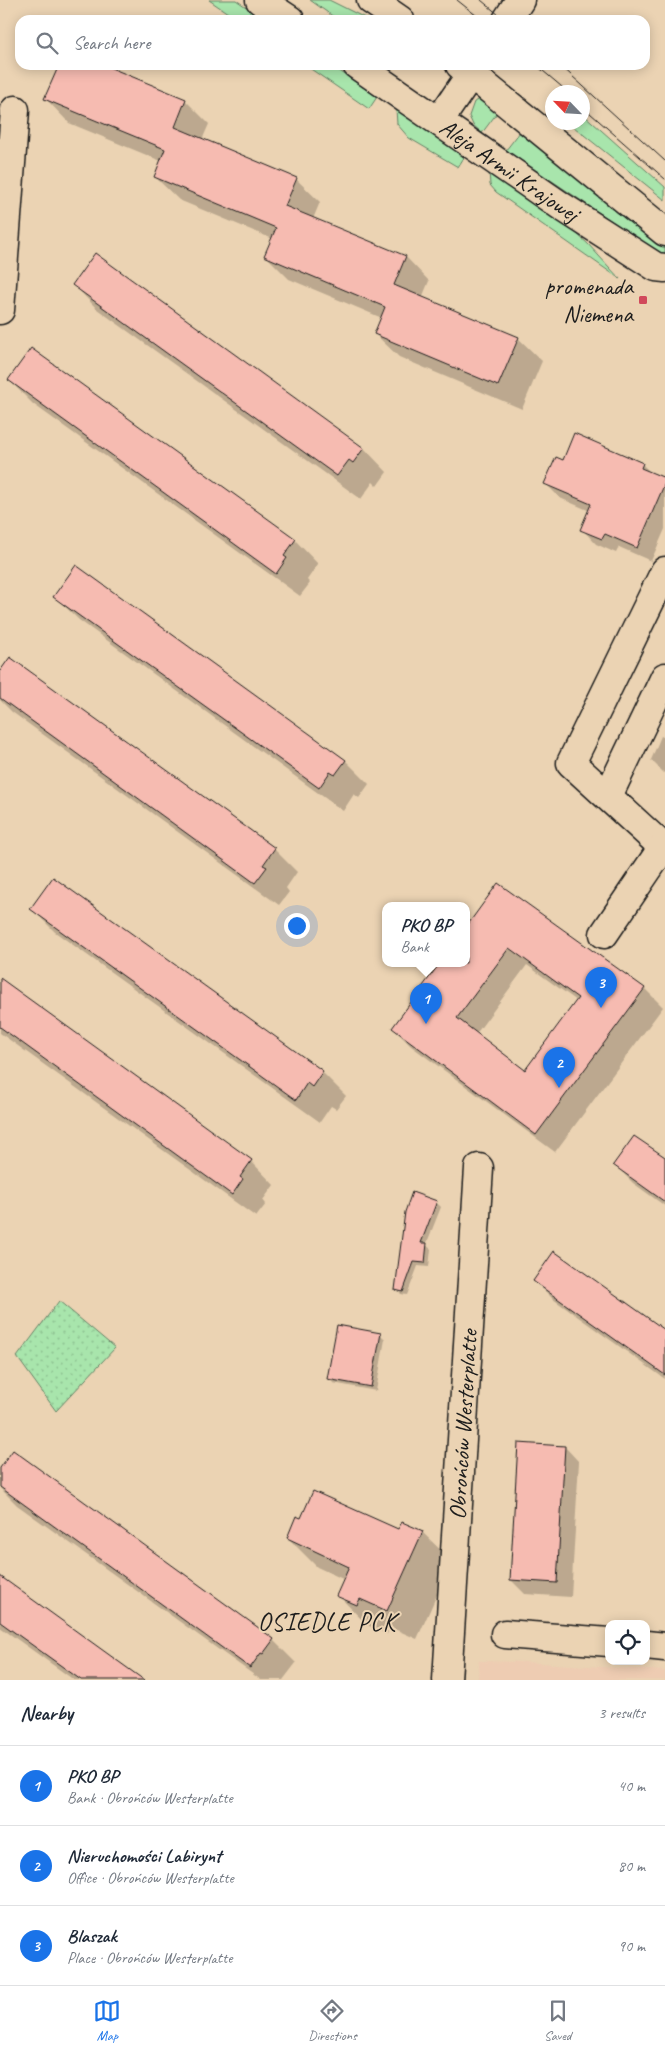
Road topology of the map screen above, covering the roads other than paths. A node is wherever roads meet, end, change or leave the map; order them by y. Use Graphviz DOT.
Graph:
graph roads {
  1 [pos="260,0"];
  2 [pos="371,0"];
  3 [pos="520,0"];
  4 [pos="282,15"];
  5 [pos="393,15"];
  6 [pos="510,15"];
  7 [pos="363,70"];
  8 [pos="468,70"];
  9 [pos="471,70"];
  10 [pos="15,110"];
  11 [pos="439,121"];
  12 [pos="665,232"];
  13 [pos="665,268"];
  14 [pos="0,310"];
  15 [pos="665,572"];
  16 [pos="665,677"];
  17 [pos="608,796"];
  18 [pos="664,848"];
  19 [pos="604,934"];
  20 [pos="479,1168"];
  21 [pos="505,1634"];
  22 [pos="605,1642"];
  23 [pos="650,1645"];
  24 [pos="665,1647"];
  25 [pos="447,1680"];
  1 -- 4 [label="street"];
  2 -- 5 [label="street"];
  3 -- 6 [label="street"];
  7 -- 11 [label="street, Aleja Armii Krajowej"];
  8 -- 11 [label="street"];
  9 -- 12 [label="street, Aleja Armii Krajowej"];
  10 -- 14 [label="street"];
  11 -- 13 [label="street, Aleja Armii Krajowej"];
  15 -- 17 [label="street"];
  16 -- 17 [label="street"];
  17 -- 18 [label="street"];
  18 -- 19 [label="street"];
  20 -- 25 [label="street, Obrońców Westerplatte"];
  21 -- 22 [label="street"];
  23 -- 24 [label="street"];
}
